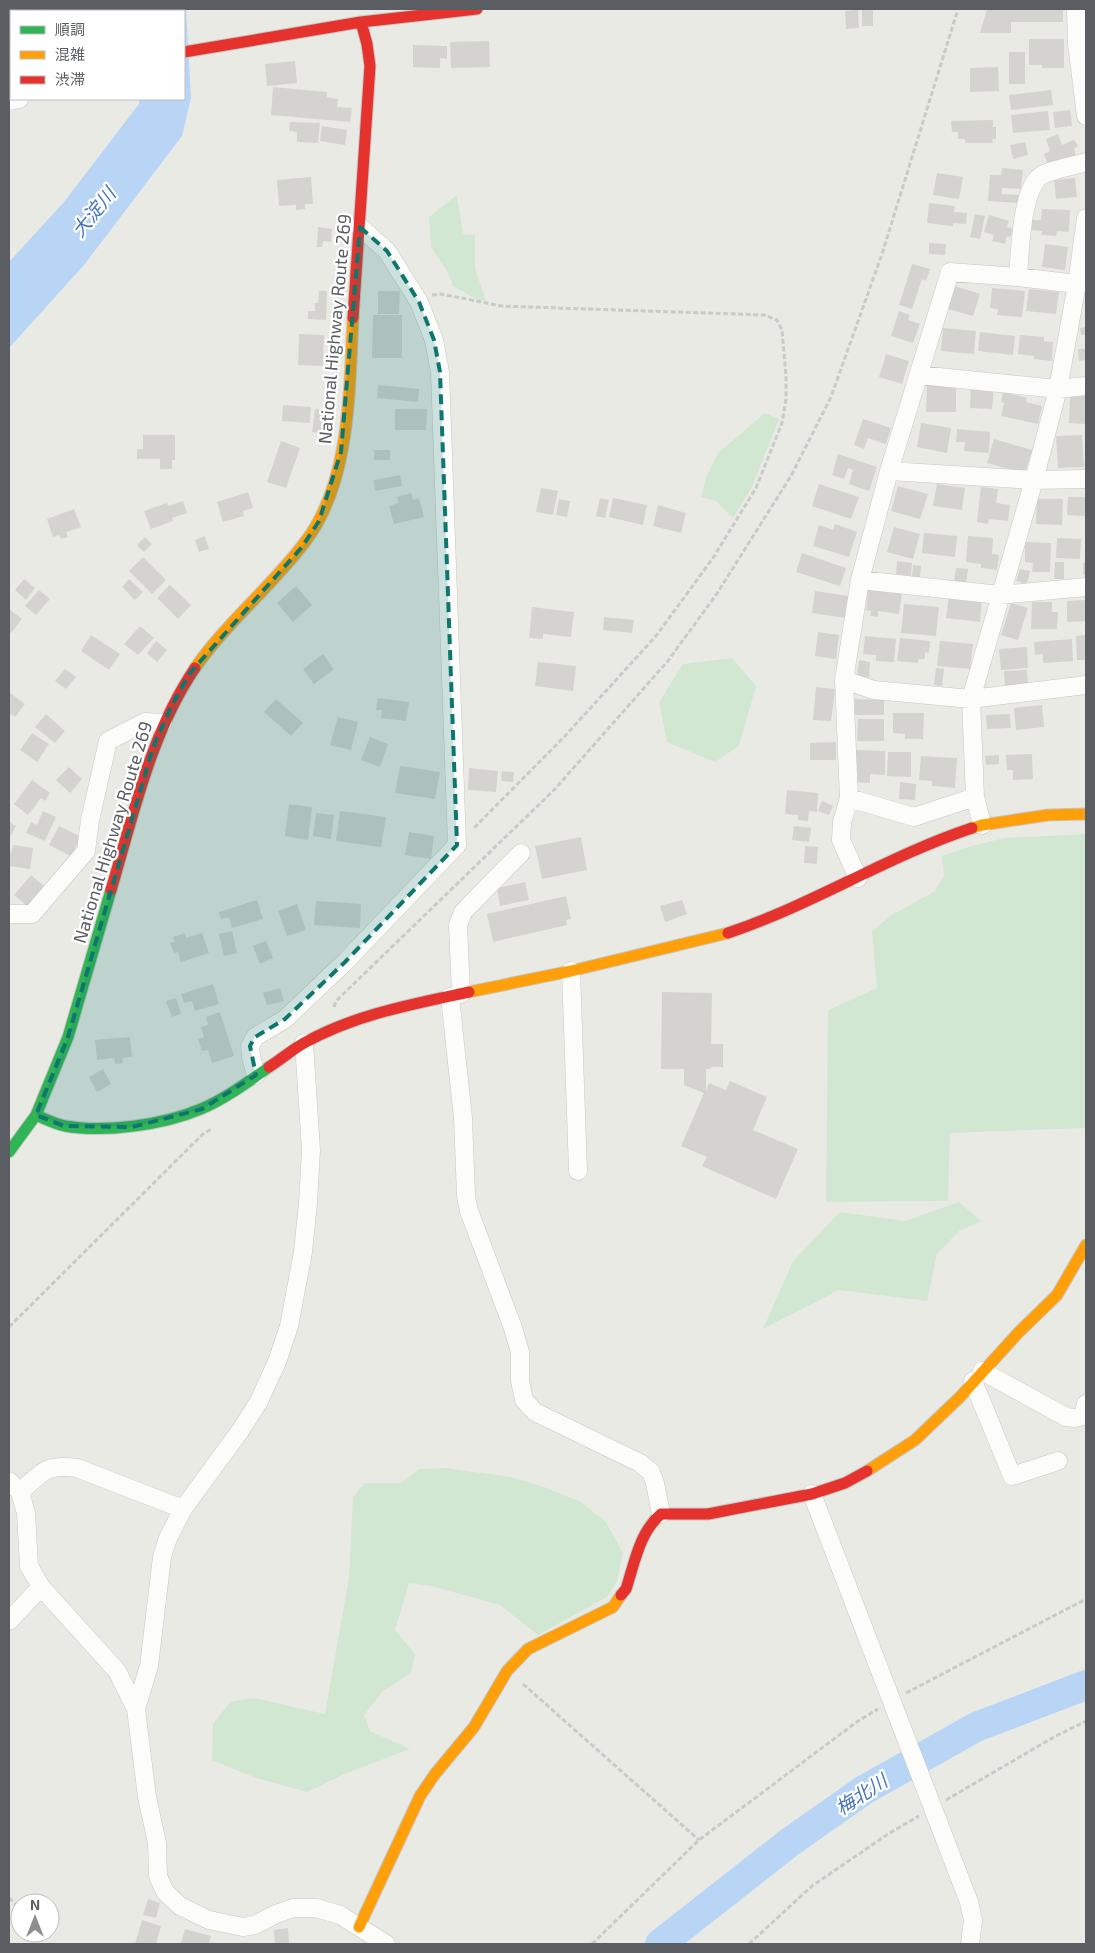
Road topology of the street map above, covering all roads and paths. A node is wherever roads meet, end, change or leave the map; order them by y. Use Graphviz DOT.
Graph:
graph roads {
  1 [pos="476,9"];
  2 [pos="958,9"];
  3 [pos="1076,9"];
  4 [pos="359,16"];
  5 [pos="185,52"];
  6 [pos="1086,116"];
  7 [pos="1086,162"];
  8 [pos="1086,218"];
  9 [pos="360,228"];
  10 [pos="1018,277"];
  11 [pos="1082,284"];
  12 [pos="419,302"];
  13 [pos="920,375"];
  14 [pos="1086,386"];
  15 [pos="1058,389"];
  16 [pos="889,471"];
  17 [pos="1086,479"];
  18 [pos="1034,480"];
  19 [pos="860,580"];
  20 [pos="1086,587"];
  21 [pos="1000,595"];
  22 [pos="844,680"];
  23 [pos="1086,685"];
  24 [pos="971,699"];
  25 [pos="163,723"];
  26 [pos="975,797"];
  27 [pos="849,798"];
  28 [pos="1086,814"];
  29 [pos="982,825"];
  30 [pos="457,845"];
  31 [pos="521,853"];
  32 [pos="858,878"];
  33 [pos="9,914"];
  34 [pos="571,971"];
  35 [pos="455,996"];
  36 [pos="336,1001"];
  37 [pos="304,1043"];
  38 [pos="256,1076"];
  39 [pos="36,1115"];
  40 [pos="203,1134"];
  41 [pos="9,1152"];
  42 [pos="578,1171"];
  43 [pos="1086,1245"];
  44 [pos="9,1327"];
  45 [pos="977,1376"];
  46 [pos="1086,1404"];
  47 [pos="1058,1461"];
  48 [pos="14,1487"];
  49 [pos="812,1494"];
  50 [pos="182,1509"];
  51 [pos="661,1514"];
  52 [pos="41,1587"];
  53 [pos="1086,1599"];
  54 [pos="9,1621"];
  55 [pos="507,1671"];
  56 [pos="891,1701"];
  57 [pos="136,1709"];
  58 [pos="1086,1721"];
  59 [pos="932,1809"];
  60 [pos="699,1840"];
  61 [pos="359,1927"];
  62 [pos="386,1944"];
  63 [pos="592,1944"];
  64 [pos="749,1944"];
  65 [pos="970,1944"];
  1 -- 4 [label="main road"];
  2 -- 36 [label="path"];
  3 -- 6 [label="street"];
  4 -- 5 [label="main road"];
  4 -- 9 [label="main road, National Highway Route 269"];
  7 -- 10 [label="street"];
  8 -- 11 [label="street"];
  9 -- 12 [label="street"];
  9 -- 25 [label="main road, National Highway Route 269"];
  10 -- 11 [label="street"];
  10 -- 13 [label="street"];
  11 -- 15 [label="street"];
  12 -- 30 [label="street"];
  12 -- 30 [label="path"];
  13 -- 15 [label="street"];
  13 -- 16 [label="street"];
  14 -- 15 [label="street"];
  15 -- 18 [label="street"];
  16 -- 18 [label="street"];
  16 -- 19 [label="street"];
  17 -- 18 [label="street"];
  18 -- 21 [label="street"];
  19 -- 21 [label="street"];
  19 -- 22 [label="street"];
  20 -- 21 [label="street"];
  21 -- 24 [label="street"];
  22 -- 24 [label="street"];
  22 -- 27 [label="street"];
  23 -- 24 [label="street"];
  24 -- 26 [label="street"];
  25 -- 33 [label="street"];
  25 -- 39 [label="main road, National Highway Route 269"];
  26 -- 27 [label="street"];
  26 -- 29 [label="street"];
  27 -- 32 [label="street"];
  28 -- 29 [label="main road"];
  29 -- 32 [label="main road"];
  30 -- 38 [label="street"];
  31 -- 35 [label="street"];
  32 -- 34 [label="main road"];
  34 -- 35 [label="main road"];
  34 -- 42 [label="street"];
  35 -- 37 [label="main road"];
  35 -- 51 [label="street"];
  37 -- 38 [label="main road"];
  37 -- 50 [label="street"];
  38 -- 39 [label="main road"];
  39 -- 41 [label="main road, National Highway Route 269"];
  40 -- 44 [label="path"];
  43 -- 45 [label="main road"];
  45 -- 46 [label="street"];
  45 -- 47 [label="street"];
  45 -- 49 [label="main road"];
  48 -- 50 [label="street"];
  48 -- 52 [label="street"];
  49 -- 51 [label="main road"];
  49 -- 56 [label="street"];
  50 -- 57 [label="street"];
  51 -- 55 [label="main road"];
  52 -- 54 [label="street"];
  52 -- 57 [label="street"];
  53 -- 56 [label="path"];
  55 -- 60 [label="path"];
  55 -- 61 [label="main road"];
  56 -- 59 [label="street"];
  56 -- 60 [label="path"];
  57 -- 61 [label="street"];
  58 -- 59 [label="path"];
  59 -- 64 [label="path"];
  59 -- 65 [label="street"];
  60 -- 63 [label="path"];
  61 -- 62 [label="street"];
}
